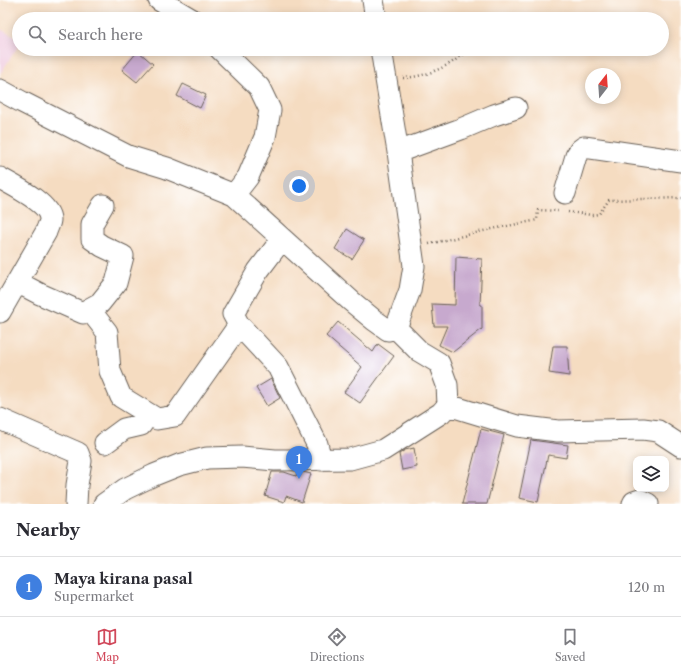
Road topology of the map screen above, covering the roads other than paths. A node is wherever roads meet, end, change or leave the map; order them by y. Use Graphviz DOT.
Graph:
graph roads {
  1 [pos="159,0"];
  2 [pos="372,0"];
  3 [pos="179,12"];
  4 [pos="375,12"];
  5 [pos="227,56"];
  6 [pos="382,56"];
  7 [pos="0,90"];
  8 [pos="516,108"];
  9 [pos="398,152"];
  10 [pos="681,161"];
  11 [pos="0,178"];
  12 [pos="565,193"];
  13 [pos="234,195"];
  14 [pos="103,205"];
  15 [pos="282,239"];
  16 [pos="17,282"];
  17 [pos="89,309"];
  18 [pos="0,312"];
  19 [pos="239,325"];
  20 [pos="396,328"];
  21 [pos="448,405"];
  22 [pos="148,414"];
  23 [pos="0,419"];
  24 [pos="105,443"];
  25 [pos="681,446"];
  26 [pos="321,460"];
  27 [pos="76,504"];
  28 [pos="104,504"];
  29 [pos="633,504"];
  30 [pos="648,504"];
  1 -- 3 [label="street"];
  2 -- 4 [label="street"];
  5 -- 13 [label="street"];
  6 -- 9 [label="street"];
  7 -- 13 [label="street"];
  8 -- 9 [label="street"];
  9 -- 20 [label="street"];
  10 -- 12 [label="street"];
  11 -- 16 [label="street"];
  13 -- 15 [label="street"];
  14 -- 17 [label="street"];
  15 -- 19 [label="street"];
  15 -- 20 [label="street"];
  16 -- 17 [label="street"];
  16 -- 18 [label="street"];
  17 -- 22 [label="street"];
  19 -- 22 [label="street"];
  19 -- 26 [label="street"];
  20 -- 21 [label="street"];
  21 -- 25 [label="street"];
  21 -- 26 [label="street"];
  22 -- 24 [label="street"];
  23 -- 27 [label="street"];
  26 -- 28 [label="street"];
  29 -- 30 [label="street"];
}
